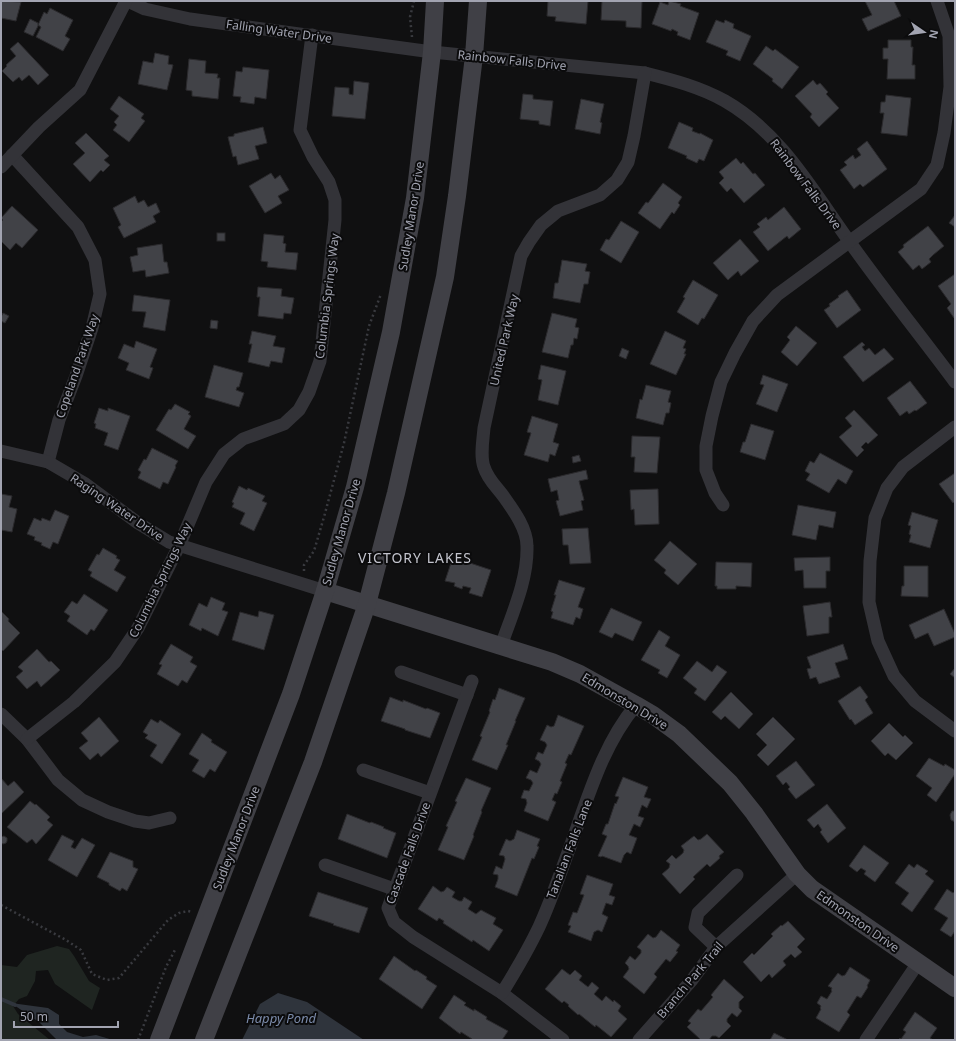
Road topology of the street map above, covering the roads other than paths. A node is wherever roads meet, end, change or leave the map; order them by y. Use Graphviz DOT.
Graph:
graph roads {
  1 [pos="127,1"];
  2 [pos="435,1"];
  3 [pos="478,1"];
  4 [pos="937,1"];
  5 [pos="312,35"];
  6 [pos="432,52"];
  7 [pos="474,56"];
  8 [pos="645,73"];
  9 [pos="12,155"];
  10 [pos="1,168"];
  11 [pos="849,242"];
  12 [pos="955,382"];
  13 [pos="955,427"];
  14 [pos="1,451"];
  15 [pos="48,462"];
  16 [pos="723,505"];
  17 [pos="179,546"];
  18 [pos="325,591"];
  19 [pos="367,604"];
  20 [pos="501,646"];
  21 [pos="401,672"];
  22 [pos="472,681"];
  23 [pos="467,695"];
  24 [pos="636,705"];
  25 [pos="1,714"];
  26 [pos="955,731"];
  27 [pos="27,739"];
  28 [pos="363,770"];
  29 [pos="430,793"];
  30 [pos="170,818"];
  31 [pos="325,865"];
  32 [pos="797,874"];
  33 [pos="737,875"];
  34 [pos="394,889"];
  35 [pos="716,947"];
  36 [pos="918,963"];
  37 [pos="955,988"];
  38 [pos="502,994"];
  39 [pos="159,1040"];
  40 [pos="204,1040"];
  41 [pos="563,1040"];
  42 [pos="639,1040"];
  43 [pos="866,1040"];
  1 -- 5 [label="street, Falling Water Drive"];
  1 -- 9 [label="street"];
  2 -- 6 [label="main road, Sudley Manor Drive"];
  3 -- 7 [label="main road"];
  4 -- 11 [label="street"];
  5 -- 6 [label="street, Falling Water Drive"];
  5 -- 17 [label="street, Columbia Springs Way"];
  6 -- 7 [label="street, Rainbow Falls Drive"];
  6 -- 18 [label="main road, Sudley Manor Drive"];
  7 -- 8 [label="street, Rainbow Falls Drive"];
  7 -- 19 [label="main road"];
  8 -- 11 [label="street, Rainbow Falls Drive"];
  8 -- 20 [label="street, United Park Way"];
  9 -- 10 [label="street"];
  9 -- 15 [label="street, Copeland Park Way"];
  11 -- 12 [label="street, Rainbow Falls Drive"];
  11 -- 16 [label="street"];
  13 -- 26 [label="street"];
  14 -- 15 [label="street, Raging Water Drive"];
  15 -- 17 [label="street, Raging Water Drive"];
  17 -- 18 [label="street, Raging Water Drive"];
  17 -- 27 [label="street, Columbia Springs Way"];
  18 -- 19 [label="main road, Edmonston Drive"];
  18 -- 39 [label="main road, Sudley Manor Drive"];
  19 -- 20 [label="main road, Edmonston Drive"];
  19 -- 40 [label="main road"];
  20 -- 24 [label="main road, Edmonston Drive"];
  21 -- 23 [label="street"];
  22 -- 23 [label="street, Cascade Falls Drive"];
  23 -- 29 [label="street, Cascade Falls Drive"];
  24 -- 32 [label="main road, Edmonston Drive"];
  24 -- 38 [label="street, Tanalian Falls Lane"];
  25 -- 27 [label="street"];
  27 -- 30 [label="street"];
  28 -- 29 [label="street"];
  29 -- 34 [label="street, Cascade Falls Drive"];
  31 -- 34 [label="street"];
  32 -- 35 [label="street, Branch Park Trail"];
  32 -- 36 [label="main road, Edmonston Drive"];
  33 -- 35 [label="street"];
  34 -- 38 [label="street, Cascade Falls Drive"];
  35 -- 42 [label="street, Branch Park Trail"];
  36 -- 37 [label="main road, Edmonston Drive"];
  36 -- 43 [label="street"];
  38 -- 41 [label="street, Cascade Falls Drive"];
}
